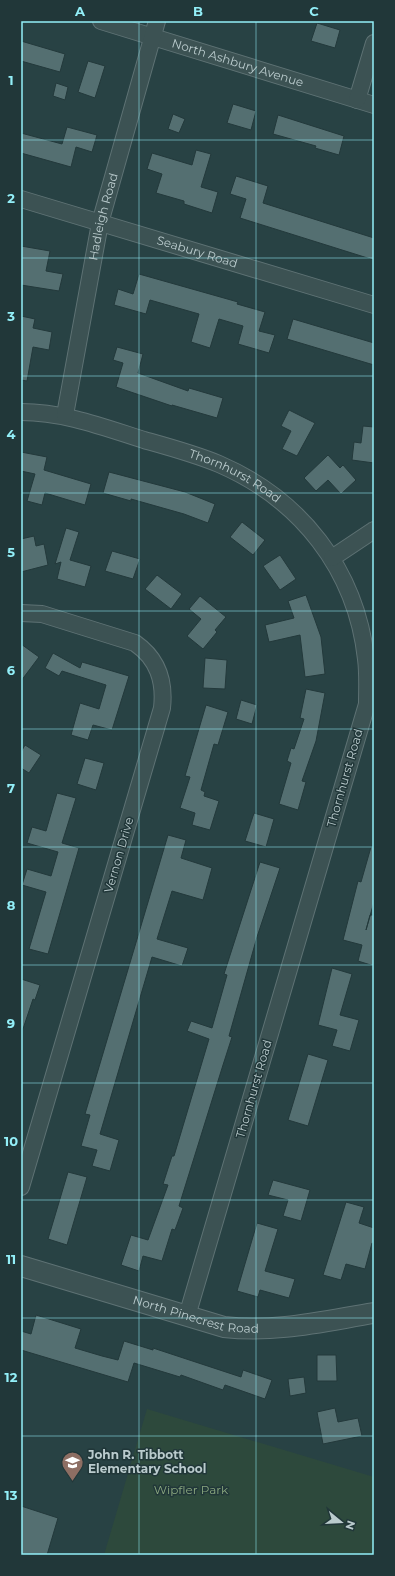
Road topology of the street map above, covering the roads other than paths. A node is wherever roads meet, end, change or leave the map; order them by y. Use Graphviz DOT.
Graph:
graph roads {
  1 [pos="101,21"];
  2 [pos="154,28"];
  3 [pos="374,43"];
  4 [pos="357,100"];
  5 [pos="374,105"];
  6 [pos="21,199"];
  7 [pos="100,223"];
  8 [pos="374,305"];
  9 [pos="21,412"];
  10 [pos="65,415"];
  11 [pos="374,530"];
  12 [pos="332,558"];
  13 [pos="21,613"];
  14 [pos="21,1187"];
  15 [pos="21,1266"];
  16 [pos="374,1313"];
  17 [pos="187,1316"];
  1 -- 2 [label="street, North Ashbury Avenue"];
  2 -- 4 [label="street, North Ashbury Avenue"];
  2 -- 7 [label="street, Hadleigh Road"];
  3 -- 4 [label="street"];
  4 -- 5 [label="street, North Ashbury Avenue"];
  6 -- 7 [label="street, Seabury Road"];
  7 -- 8 [label="street, Seabury Road"];
  7 -- 10 [label="street, Hadleigh Road"];
  9 -- 10 [label="street, Thornhurst Road"];
  10 -- 12 [label="street, Thornhurst Road"];
  11 -- 12 [label="street"];
  12 -- 17 [label="street, Thornhurst Road"];
  13 -- 14 [label="street, Vernon Drive"];
  15 -- 17 [label="street, North Pinecrest Road"];
  16 -- 17 [label="street, North Pinecrest Road"];
}
